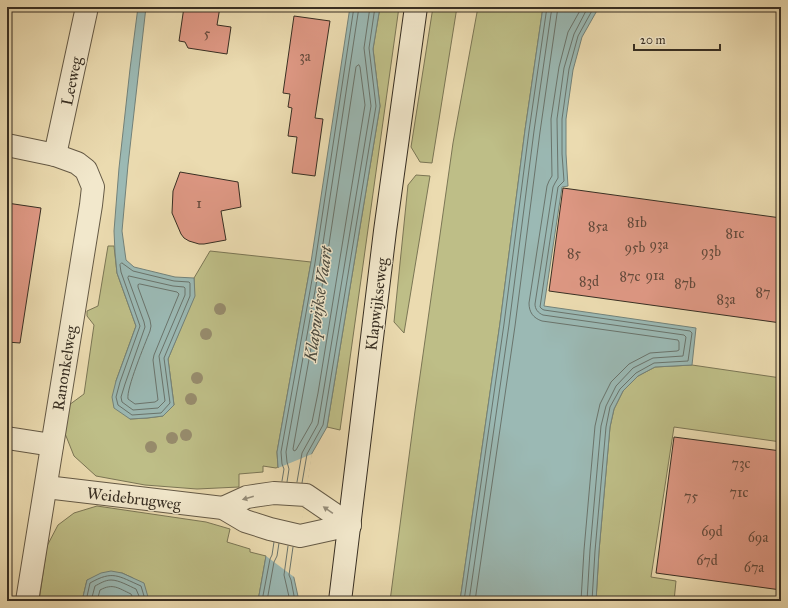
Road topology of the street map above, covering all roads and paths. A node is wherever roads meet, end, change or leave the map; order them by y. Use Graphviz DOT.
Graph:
graph roads {
  1 [pos="87,7"];
  2 [pos="416,7"];
  3 [pos="7,144"];
  4 [pos="55,155"];
  5 [pos="7,438"];
  6 [pos="52,446"];
  7 [pos="46,487"];
  8 [pos="223,508"];
  9 [pos="350,525"];
  10 [pos="27,601"];
  11 [pos="340,601"];
  1 -- 4 [label="street, Leeweg"];
  2 -- 9 [label="street, Klapwijkseweg"];
  3 -- 4 [label="street, Ranonkelweg"];
  4 -- 6 [label="street, Ranonkelweg"];
  5 -- 6 [label="street"];
  6 -- 7 [label="street, Ranonkelweg"];
  7 -- 8 [label="street, Weidebrugweg"];
  7 -- 10 [label="street, Ranonkelweg"];
  8 -- 9 [label="street, Weidebrugweg"];
  9 -- 8 [label="street, one-way"];
  9 -- 11 [label="street, Klapwijkseweg"];
}
